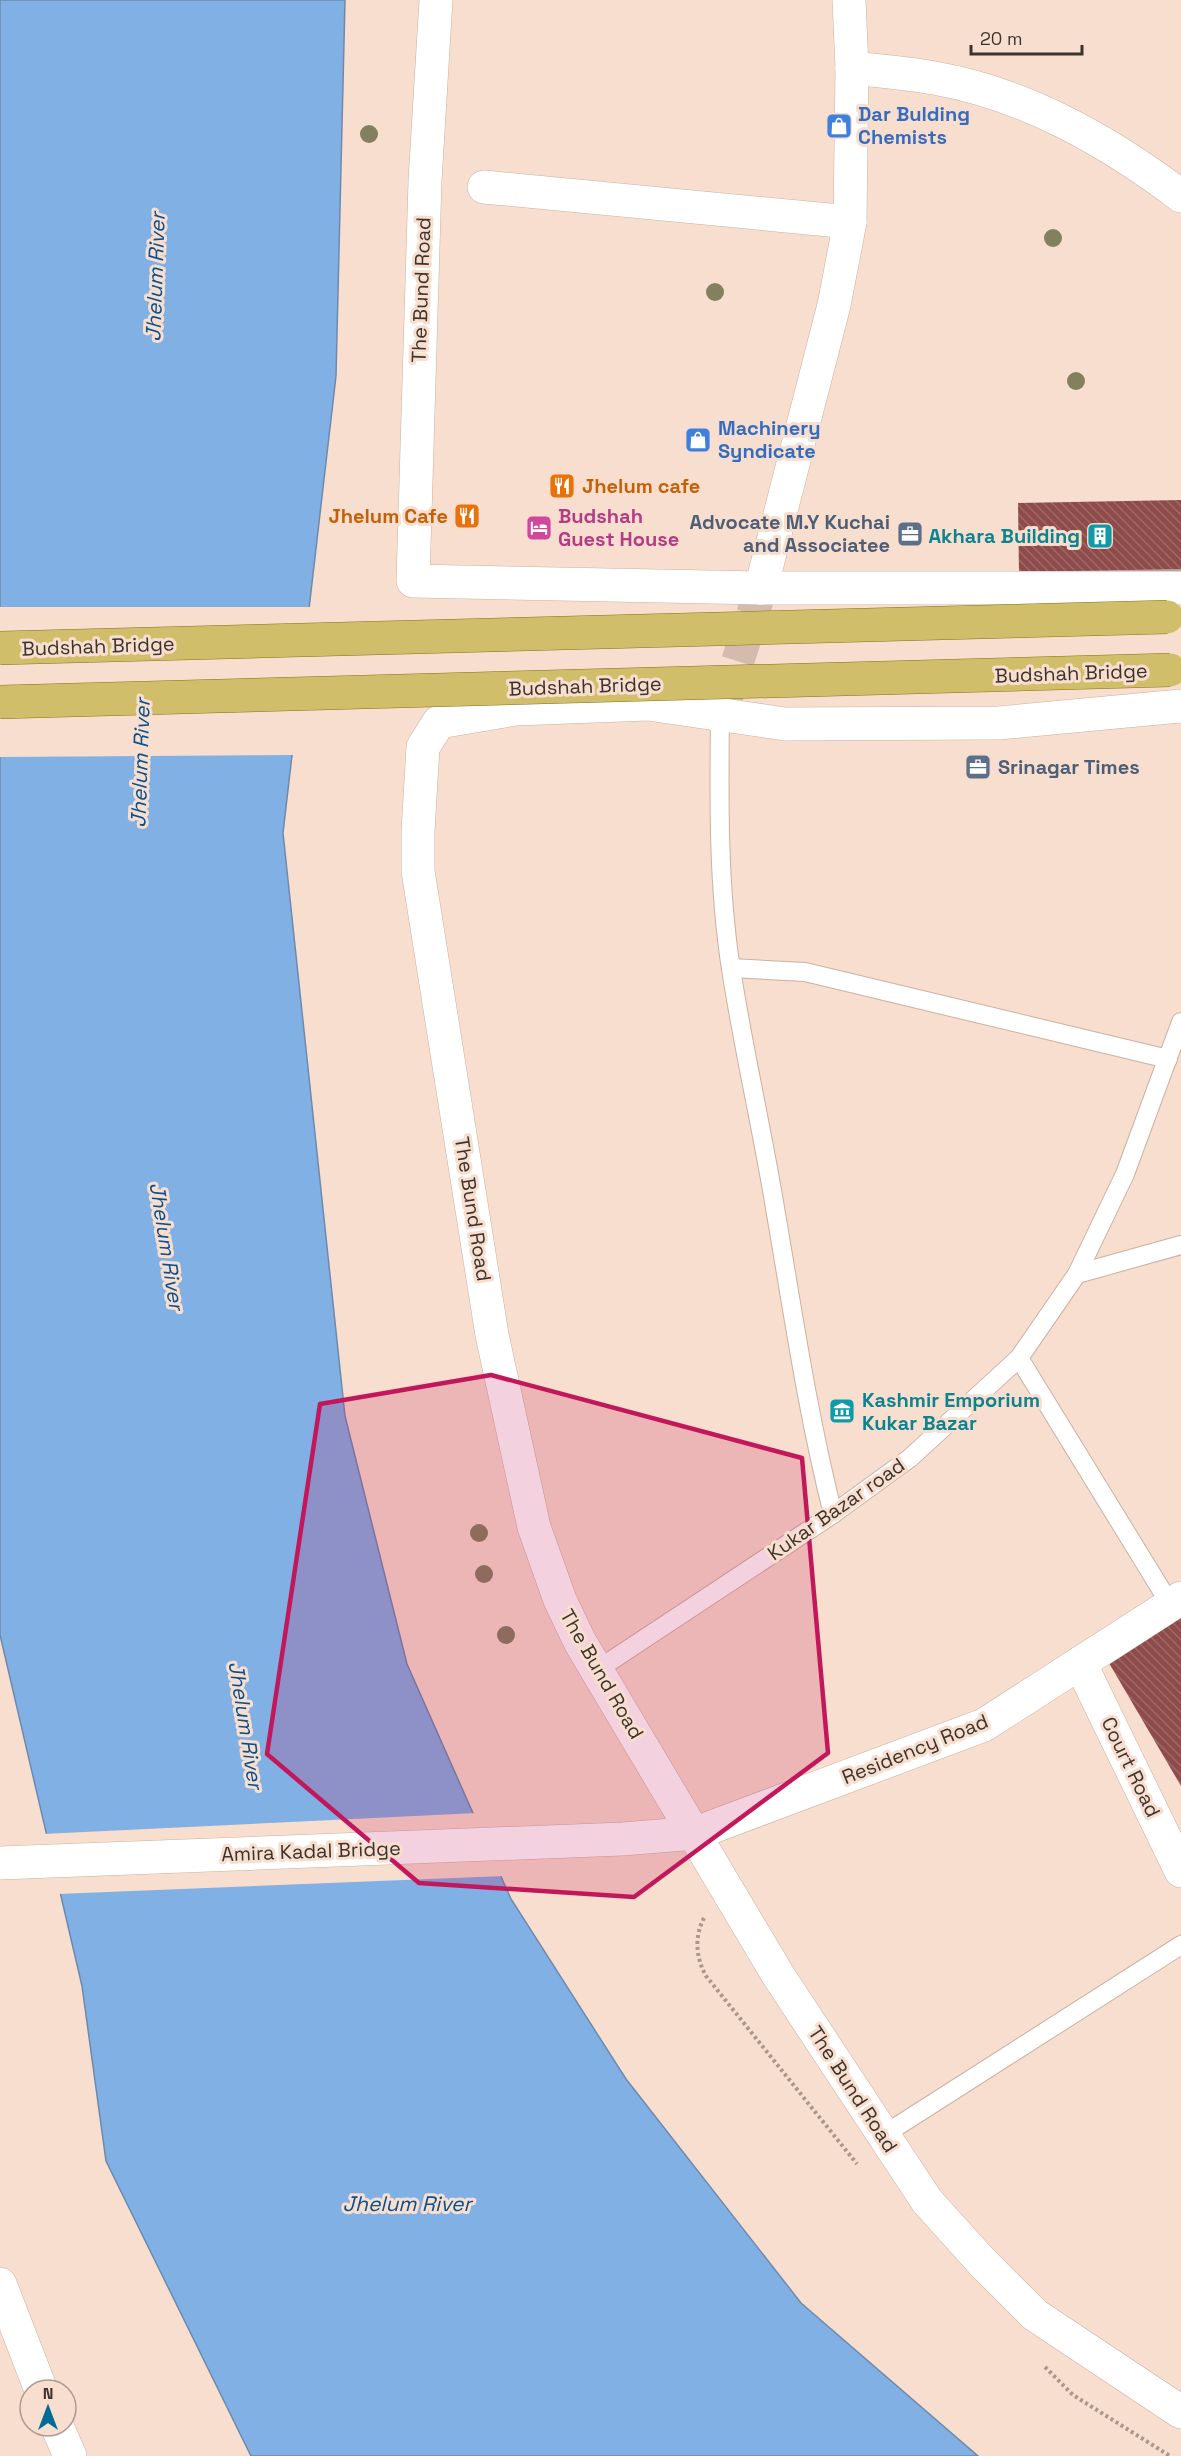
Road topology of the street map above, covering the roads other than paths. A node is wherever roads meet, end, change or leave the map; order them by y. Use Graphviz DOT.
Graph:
graph roads {
  1 [pos="436,0"];
  2 [pos="849,0"];
  3 [pos="852,68"];
  4 [pos="484,187"];
  5 [pos="1181,196"];
  6 [pos="850,222"];
  7 [pos="761,588"];
  8 [pos="1174,602"];
  9 [pos="0,648"];
  10 [pos="1170,670"];
  11 [pos="0,702"];
  12 [pos="1181,706"];
  13 [pos="720,715"];
  14 [pos="730,968"];
  15 [pos="1181,1022"];
  16 [pos="1168,1059"];
  17 [pos="1181,1245"];
  18 [pos="1077,1274"];
  19 [pos="1018,1358"];
  20 [pos="833,1514"];
  21 [pos="1175,1601"];
  22 [pos="1080,1663"];
  23 [pos="597,1670"];
  24 [pos="696,1833"];
  25 [pos="623,1839"];
  26 [pos="0,1863"];
  27 [pos="1181,1871"];
  28 [pos="1181,1945"];
  29 [pos="882,2136"];
  30 [pos="0,2284"];
  31 [pos="36,2378"];
  32 [pos="1181,2412"];
  33 [pos="62,2438"];
  34 [pos="70,2456"];
  1 -- 7 [label="street, The Bund Road"];
  2 -- 3 [label="street"];
  3 -- 5 [label="street"];
  3 -- 6 [label="street"];
  4 -- 6 [label="street"];
  6 -- 7 [label="street"];
  7 -- 8 [label="street"];
  8 -- 9 [label="main road, Budshah Bridge, bridge"];
  10 -- 11 [label="main road, Budshah Bridge, bridge"];
  12 -- 13 [label="street"];
  13 -- 14 [label="lane"];
  13 -- 23 [label="street, The Bund Road"];
  14 -- 16 [label="lane"];
  14 -- 20 [label="lane"];
  15 -- 16 [label="lane, Kukar Bazar road"];
  16 -- 18 [label="lane, Kukar Bazar road"];
  17 -- 18 [label="lane"];
  18 -- 19 [label="lane, Kukar Bazar road"];
  19 -- 20 [label="lane, Kukar Bazar road"];
  19 -- 21 [label="lane"];
  20 -- 23 [label="lane, Kukar Bazar road"];
  21 -- 22 [label="street, Residency Road"];
  22 -- 24 [label="street, Residency Road"];
  22 -- 27 [label="street, Court Road"];
  23 -- 24 [label="street, The Bund Road"];
  24 -- 25 [label="street, Residency Road"];
  24 -- 29 [label="street, The Bund Road"];
  25 -- 26 [label="street, Amira Kadal Bridge"];
  28 -- 29 [label="lane"];
  29 -- 32 [label="street, The Bund Road"];
  30 -- 31 [label="street"];
  33 -- 34 [label="street"];
}
